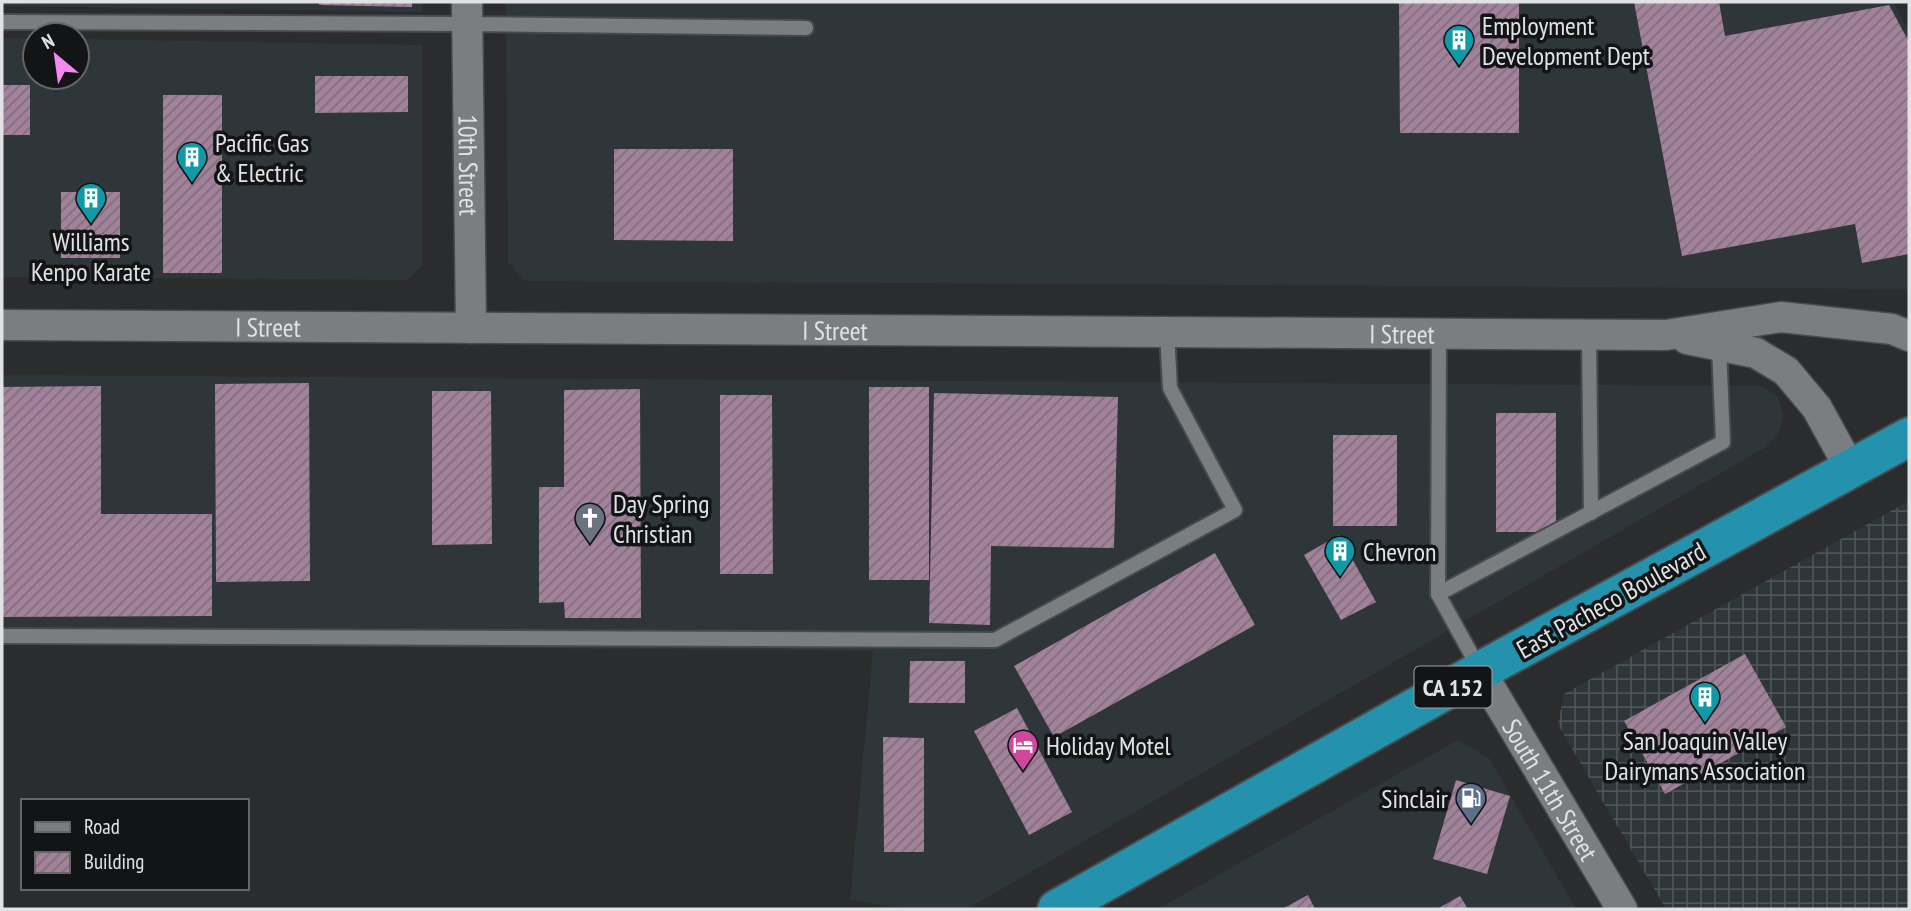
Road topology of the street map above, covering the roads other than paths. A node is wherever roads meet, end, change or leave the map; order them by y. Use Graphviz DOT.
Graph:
graph roads {
  1 [pos="467,13"];
  2 [pos="2,22"];
  3 [pos="806,28"];
  4 [pos="2,325"];
  5 [pos="471,328"];
  6 [pos="1167,332"];
  7 [pos="1439,334"];
  8 [pos="1589,334"];
  9 [pos="1667,335"];
  10 [pos="1909,336"];
  11 [pos="1719,346"];
  12 [pos="1909,437"];
  13 [pos="1851,470"];
  14 [pos="1591,513"];
  15 [pos="1438,594"];
  16 [pos="2,636"];
  17 [pos="1480,671"];
  18 [pos="1615,907"];
  19 [pos="1057,909"];
  1 -- 2 [label="lane"];
  1 -- 3 [label="lane"];
  1 -- 5 [label="street, 10th Street"];
  4 -- 5 [label="street, I Street"];
  5 -- 6 [label="street, I Street"];
  6 -- 7 [label="street, I Street"];
  6 -- 16 [label="lane"];
  7 -- 8 [label="street, I Street"];
  7 -- 15 [label="lane"];
  8 -- 9 [label="street, I Street"];
  8 -- 14 [label="lane"];
  9 -- 10 [label="street, I Street"];
  9 -- 11 [label="street, I Street"];
  11 -- 13 [label="street, I Street"];
  11 -- 14 [label="lane"];
  12 -- 13 [label="highway, East Pacheco Boulevard / CA 152"];
  13 -- 17 [label="highway, East Pacheco Boulevard / CA 152"];
  14 -- 15 [label="lane"];
  15 -- 17 [label="lane"];
  17 -- 18 [label="street, South 11th Street"];
  17 -- 19 [label="highway, East Pacheco Boulevard / CA 152"];
}
